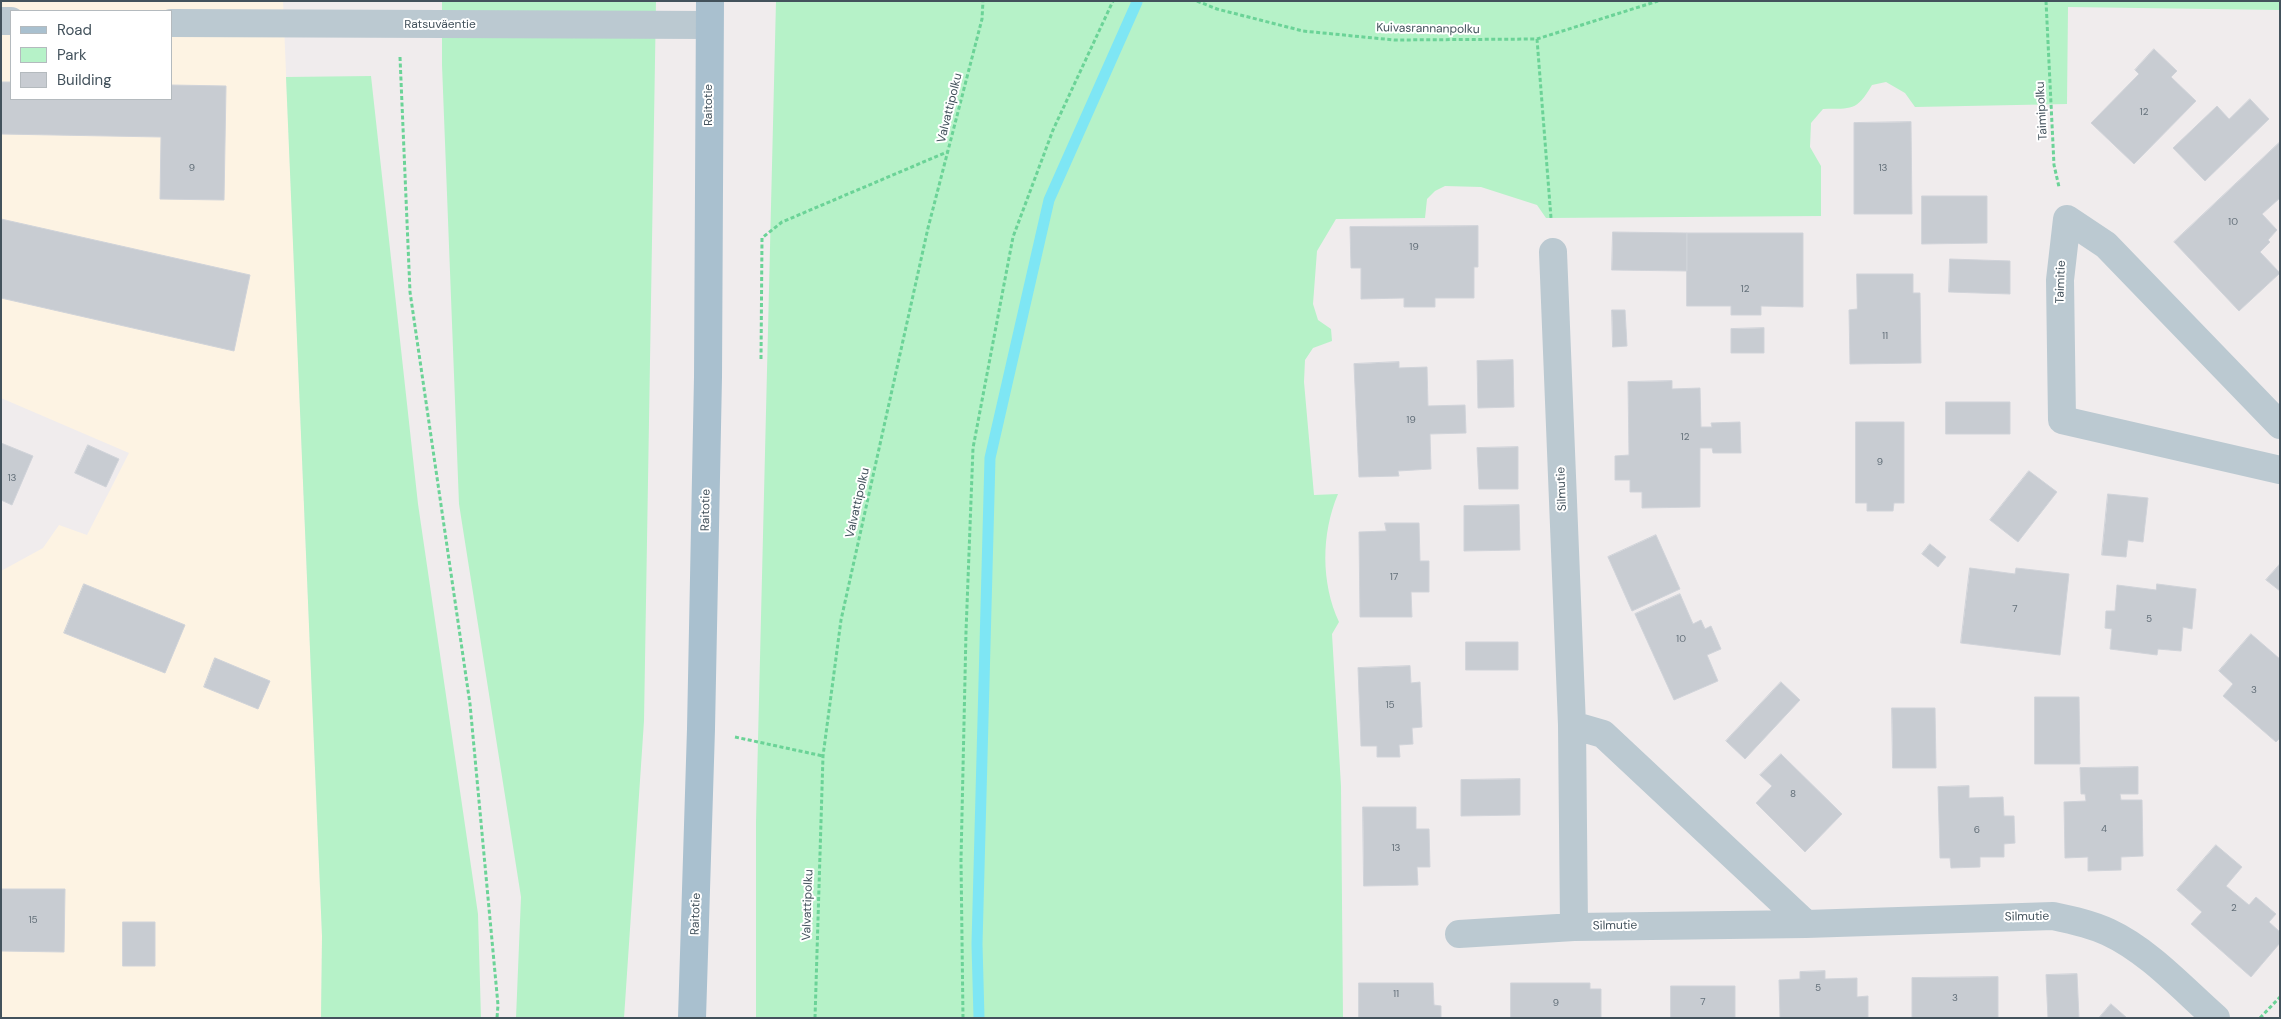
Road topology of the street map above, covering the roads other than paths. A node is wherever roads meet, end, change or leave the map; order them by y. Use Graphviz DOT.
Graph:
graph roads {
  1 [pos="709,13"];
  2 [pos="172,23"];
  3 [pos="1553,252"];
  4 [pos="2280,425"];
  5 [pos="2280,470"];
  6 [pos="1572,725"];
  7 [pos="1806,924"];
  8 [pos="1574,927"];
  9 [pos="1460,934"];
  10 [pos="692,1018"];
  11 [pos="2216,1018"];
  1 -- 2 [label="street, Ratsuväentie"];
  1 -- 10 [label="main road, Raitotie"];
  3 -- 6 [label="street, Silmutie"];
  4 -- 5 [label="street, Taimitie"];
  6 -- 7 [label="street"];
  6 -- 8 [label="street, Silmutie"];
  7 -- 8 [label="street, Silmutie"];
  7 -- 11 [label="street, Silmutie"];
  8 -- 9 [label="street, Silmutie"];
}
